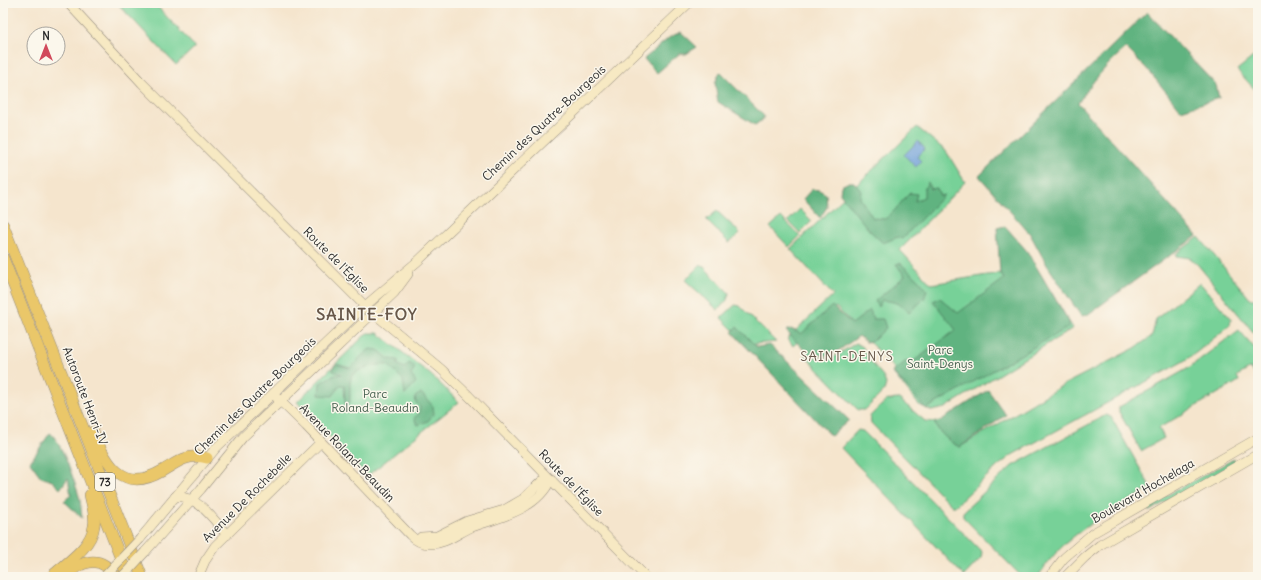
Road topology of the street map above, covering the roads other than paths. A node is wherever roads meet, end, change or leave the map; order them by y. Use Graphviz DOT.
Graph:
graph roads {
  1 [pos="68,3"];
  2 [pos="689,3"];
  3 [pos="3,225"];
  4 [pos="3,258"];
  5 [pos="417,262"];
  6 [pos="365,306"];
  7 [pos="373,313"];
  8 [pos="68,387"];
  9 [pos="277,398"];
  10 [pos="1258,438"];
  11 [pos="321,442"];
  12 [pos="1258,454"];
  13 [pos="207,458"];
  14 [pos="551,479"];
  15 [pos="90,481"];
  16 [pos="175,497"];
  17 [pos="192,500"];
  18 [pos="1093,533"];
  19 [pos="227,535"];
  20 [pos="1100,545"];
  21 [pos="51,577"];
  22 [pos="63,577"];
  23 [pos="104,577"];
  24 [pos="116,577"];
  25 [pos="122,577"];
  26 [pos="128,577"];
  27 [pos="142,577"];
  28 [pos="198,577"];
  29 [pos="646,577"];
  30 [pos="1049,577"];
  31 [pos="1065,577"];
  1 -- 6 [label="main road, Route de l'Église"];
  2 -- 5 [label="main road, Chemin des Quatre-Bourgeois"];
  3 -- 8 [label="highway, Autoroute Henri-IV / 73"];
  4 -- 15 [label="highway, 73"];
  5 -- 6 [label="main road, Chemin des Quatre-Bourgeois"];
  5 -- 7 [label="main road, Chemin des Quatre-Bourgeois"];
  6 -- 7 [label="main road, Route de l'Église"];
  6 -- 9 [label="main road, Chemin des Quatre-Bourgeois"];
  7 -- 9 [label="main road, Chemin des Quatre-Bourgeois"];
  7 -- 14 [label="main road, Route de l'Église"];
  8 -- 13 [label="highway"];
  8 -- 27 [label="highway, Autoroute Henri-IV / 73"];
  9 -- 11 [label="main road, Avenue Roland-Beaudin"];
  9 -- 13 [label="main road, Chemin des Quatre-Bourgeois"];
  9 -- 17 [label="main road, Chemin des Quatre-Bourgeois"];
  10 -- 18 [label="main road, Boulevard Hochelaga"];
  11 -- 14 [label="main road, Avenue Roland-Beaudin"];
  11 -- 19 [label="main road, Avenue De Rochebelle"];
  12 -- 20 [label="main road, Boulevard Hochelaga"];
  13 -- 16 [label="main road, Chemin des Quatre-Bourgeois"];
  14 -- 29 [label="main road, Route de l'Église"];
  15 -- 21 [label="highway"];
  15 -- 26 [label="highway, 73"];
  16 -- 17 [label="main road"];
  16 -- 23 [label="main road, Chemin des Quatre-Bourgeois, bridge"];
  17 -- 19 [label="main road"];
  17 -- 25 [label="main road, Chemin des Quatre-Bourgeois, bridge"];
  18 -- 20 [label="main road"];
  18 -- 30 [label="main road, Boulevard Hochelaga"];
  19 -- 28 [label="main road, Avenue De Rochebelle"];
  20 -- 31 [label="main road, Boulevard Hochelaga"];
  22 -- 24 [label="highway"];
}
